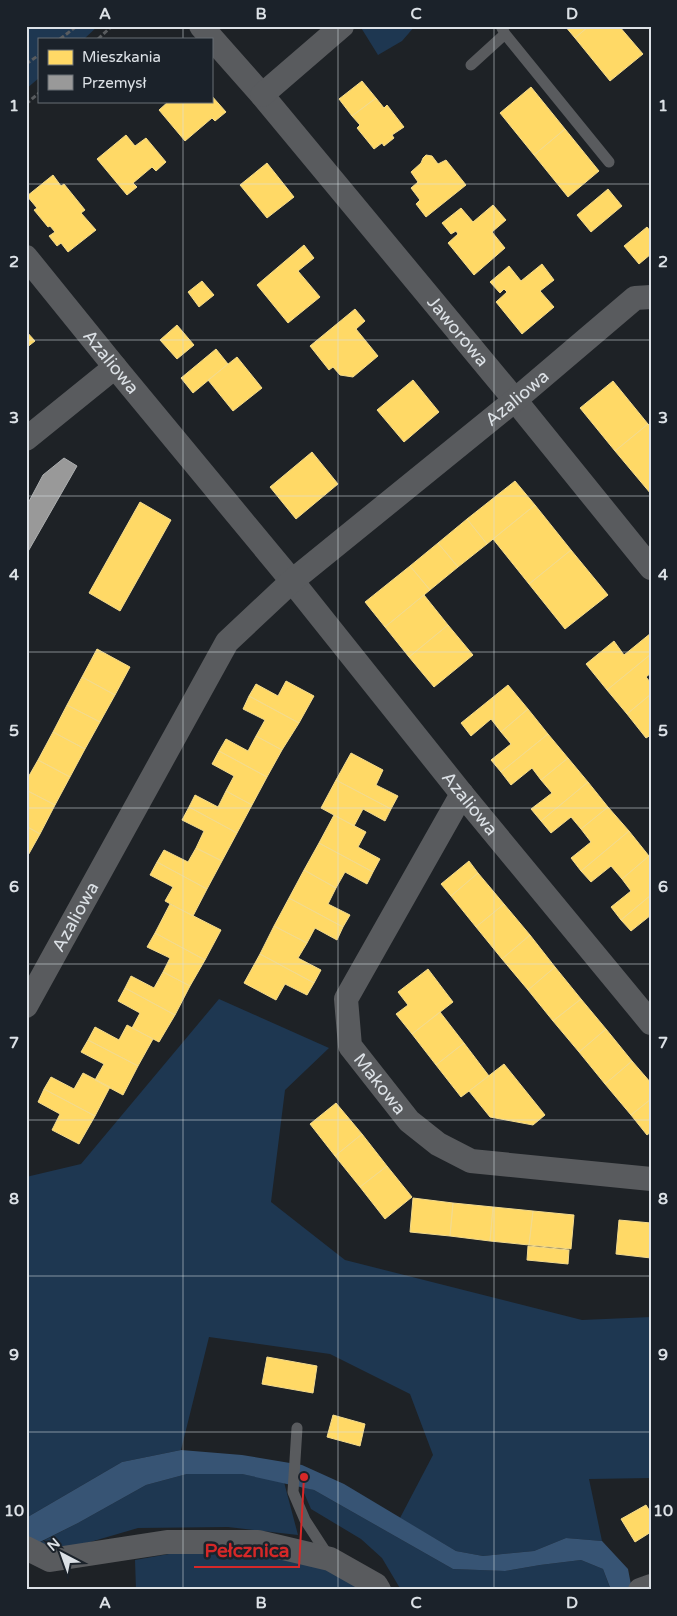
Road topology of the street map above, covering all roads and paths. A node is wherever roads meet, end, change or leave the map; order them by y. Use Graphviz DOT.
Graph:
graph roads {
  1 [pos="77,26"];
  2 [pos="112,26"];
  3 [pos="201,26"];
  4 [pos="342,26"];
  5 [pos="503,30"];
  6 [pos="61,38"];
  7 [pos="99,38"];
  8 [pos="212,38"];
  9 [pos="212,38"];
  10 [pos="38,56"];
  11 [pos="26,64"];
  12 [pos="470,65"];
  13 [pos="38,94"];
  14 [pos="262,95"];
  15 [pos="26,104"];
  16 [pos="609,162"];
  17 [pos="26,257"];
  18 [pos="651,297"];
  19 [pos="115,367"];
  20 [pos="515,400"];
  21 [pos="26,439"];
  22 [pos="651,568"];
  23 [pos="292,581"];
  24 [pos="462,794"];
  25 [pos="26,1006"];
  26 [pos="651,1023"];
  27 [pos="651,1179"];
  28 [pos="297,1428"];
  29 [pos="26,1548"];
  30 [pos="330,1558"];
  31 [pos="379,1590"];
  1 -- 6 [label="path"];
  2 -- 7 [label="path"];
  3 -- 9 [label="street, Jaworowa"];
  4 -- 14 [label="street"];
  5 -- 12 [label="lane"];
  5 -- 16 [label="lane"];
  8 -- 14 [label="street, Jaworowa"];
  10 -- 11 [label="path"];
  13 -- 15 [label="path"];
  14 -- 20 [label="street, Jaworowa"];
  17 -- 19 [label="street, Azaliowa"];
  18 -- 20 [label="street, Azaliowa"];
  19 -- 21 [label="street"];
  19 -- 23 [label="street, Azaliowa"];
  20 -- 22 [label="street, Jaworowa"];
  20 -- 23 [label="street, Azaliowa"];
  23 -- 24 [label="street, Azaliowa"];
  23 -- 25 [label="street, Azaliowa"];
  24 -- 26 [label="street, Azaliowa"];
  24 -- 27 [label="street, Makowa"];
  28 -- 30 [label="lane"];
  29 -- 30 [label="street"];
  30 -- 31 [label="street"];
}
